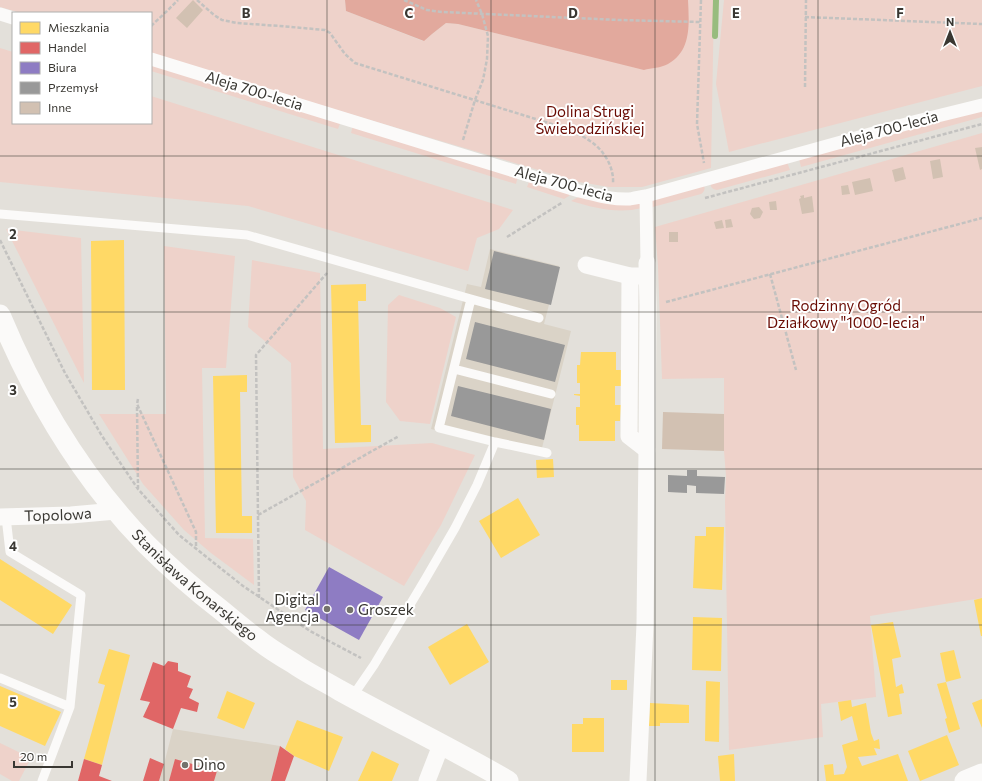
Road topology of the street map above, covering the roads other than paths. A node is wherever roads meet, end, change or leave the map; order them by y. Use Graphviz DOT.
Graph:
graph roads {
  1 [pos="0,14"];
  2 [pos="12,18"];
  3 [pos="152,59"];
  4 [pos="982,105"];
  5 [pos="646,196"];
  6 [pos="0,214"];
  7 [pos="586,265"];
  8 [pos="647,269"];
  9 [pos="630,276"];
  10 [pos="471,299"];
  11 [pos="0,315"];
  12 [pos="540,318"];
  13 [pos="454,369"];
  14 [pos="551,394"];
  15 [pos="495,442"];
  16 [pos="647,450"];
  17 [pos="547,453"];
  18 [pos="116,510"];
  19 [pos="3,517"];
  20 [pos="0,678"];
  21 [pos="352,697"];
  22 [pos="70,707"];
  23 [pos="441,745"];
  24 [pos="478,764"];
  25 [pos="982,774"];
  26 [pos="42,781"];
  27 [pos="427,781"];
  28 [pos="508,781"];
  29 [pos="521,781"];
  30 [pos="638,781"];
  31 [pos="964,781"];
  1 -- 2 [label="street"];
  3 -- 5 [label="street, Aleja 700-lecia"];
  4 -- 5 [label="street, Aleja 700-lecia"];
  5 -- 8 [label="street"];
  6 -- 10 [label="lane"];
  7 -- 9 [label="street"];
  8 -- 9 [label="street"];
  8 -- 16 [label="street"];
  9 -- 16 [label="street"];
  10 -- 12 [label="lane"];
  10 -- 13 [label="lane"];
  11 -- 18 [label="street, Stanisława Konarskiego"];
  13 -- 14 [label="lane"];
  13 -- 15 [label="lane"];
  15 -- 17 [label="lane"];
  15 -- 21 [label="lane"];
  16 -- 30 [label="street"];
  18 -- 19 [label="street, Topolowa"];
  18 -- 21 [label="street, Stanisława Konarskiego"];
  19 -- 22 [label="lane"];
  20 -- 22 [label="lane"];
  21 -- 23 [label="street, Stanisława Konarskiego"];
  22 -- 26 [label="lane"];
  23 -- 24 [label="street, Stanisława Konarskiego"];
  23 -- 27 [label="street"];
  24 -- 28 [label="street, Stanisława Konarskiego"];
  24 -- 29 [label="street, Stanisława Konarskiego"];
  25 -- 31 [label="street"];
}
